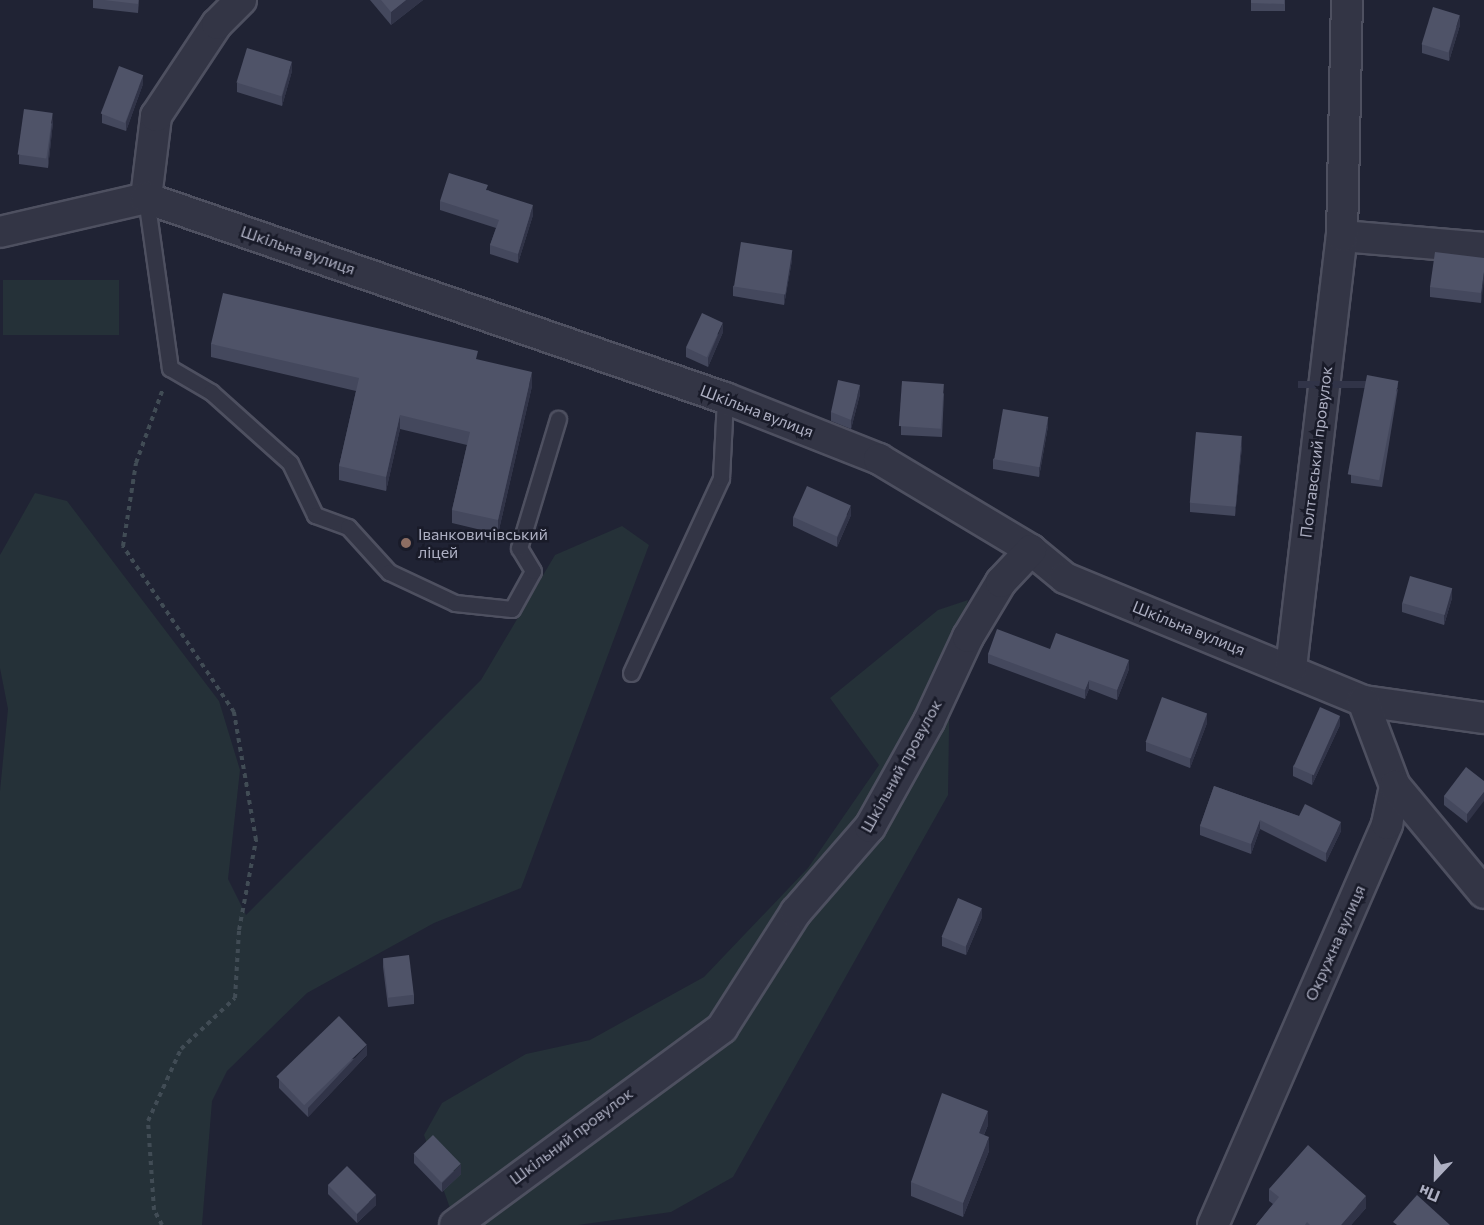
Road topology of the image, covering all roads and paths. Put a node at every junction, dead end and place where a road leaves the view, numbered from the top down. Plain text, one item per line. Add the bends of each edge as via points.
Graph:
1 (241, 0) edge
2 (1347, 0) edge
3 (146, 198) junction
4 (0, 232) edge
5 (1342, 236) junction
6 (1484, 248) edge
7 (170, 368) junction
8 (725, 398) junction
9 (558, 419) dead end
10 (1031, 550) junction
11 (1291, 668) junction
12 (631, 673) dead end
13 (1363, 701) junction
14 (1484, 718) edge
15 (1395, 786) junction
16 (1484, 892) edge
17 (162, 1225) edge
18 (455, 1225) edge
19 (1213, 1225) edge

1 - 3 street via 217,24 156,116
2 - 5 street, Полтавський провулок
3 - 4 street
3 - 7 lane
3 - 8 street, Шкільна вулиця
5 - 6 street
5 - 11 street, Полтавський провулок
7 - 9 lane via 211,392 290,463 315,515 348,527 389,572 455,603 512,609 533,571 519,548
7 - 17 path via 136,463 123,546 234,712 256,840 239,930 235,998 181,1049 148,1121 154,1210
8 - 10 street, Шкільна вулиця via 879,459
8 - 12 lane via 721,478
10 - 11 street, Шкільна вулиця via 1065,578
10 - 18 street, Шкільний провулок via 1001,582 968,637 929,721 870,827 796,912 722,1028
11 - 13 street, Шкільна вулиця
13 - 14 street, Шкільна вулиця
13 - 15 street
15 - 16 street
15 - 19 street, Окружна вулиця via 1387,824

